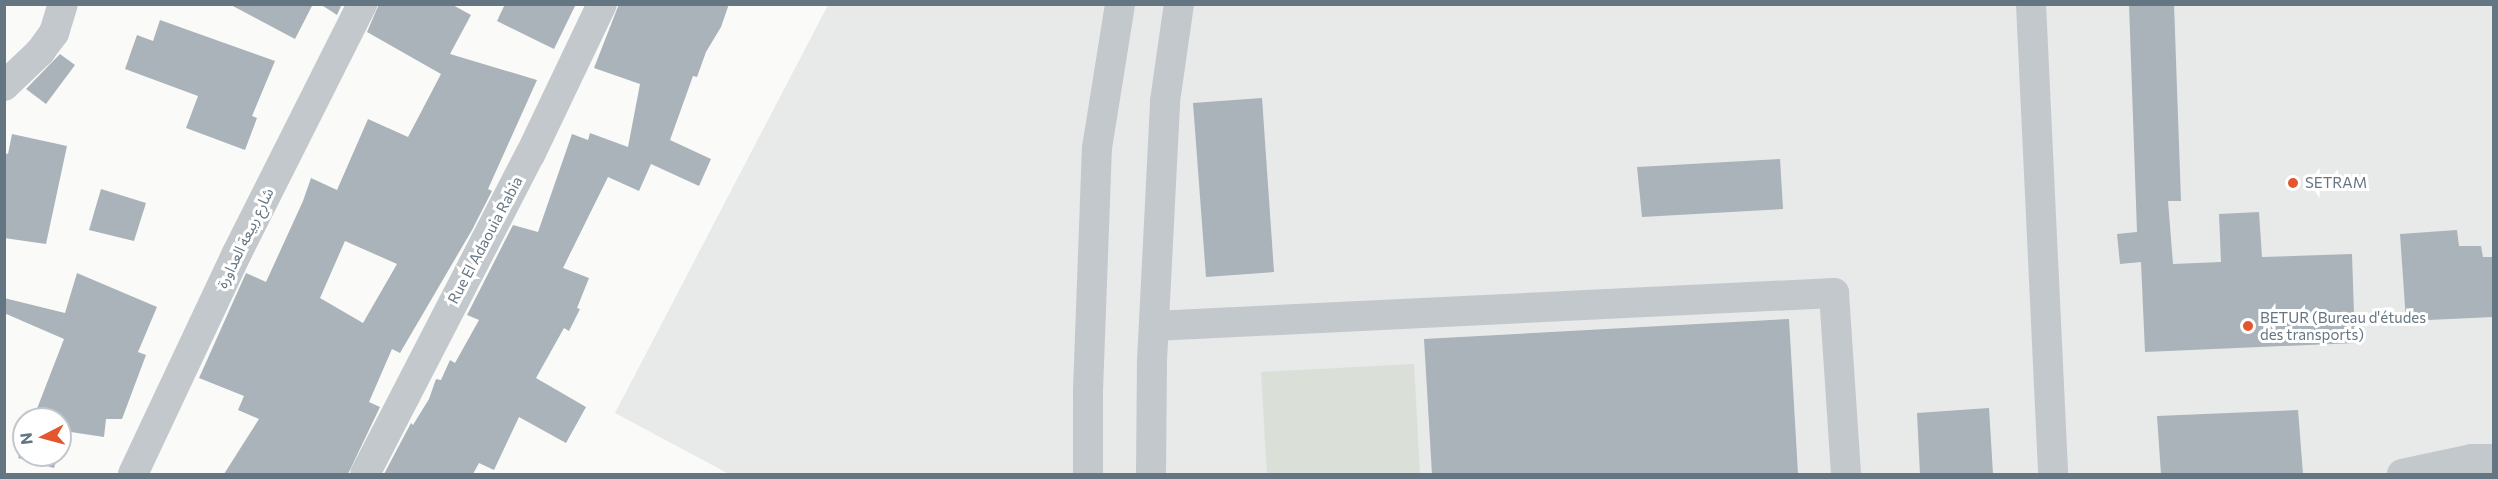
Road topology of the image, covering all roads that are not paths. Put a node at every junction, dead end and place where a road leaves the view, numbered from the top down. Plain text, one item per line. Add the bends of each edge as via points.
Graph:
1 (63, 4) edge
2 (363, 4) edge
3 (602, 4) edge
4 (1120, 4) edge
5 (1179, 4) edge
6 (2031, 4) edge
7 (4, 86) edge
8 (1154, 326) junction
9 (2493, 459) edge
10 (133, 474) edge
11 (365, 474) edge
12 (1088, 474) edge
13 (1151, 474) edge
14 (1846, 474) edge
15 (2054, 474) edge
16 (2402, 474) edge

1 - 7 street via 54,33
2 - 10 street, شارع ربيعة العداورة via 237,253
3 - 11 street, Rue El Adaouia Rabia via 530,155
4 - 12 street via 1097,148
5 - 8 street via 1165,101
6 - 15 street
8 - 13 street
8 - 14 street via 1834,293
9 - 16 street via 2472,459

